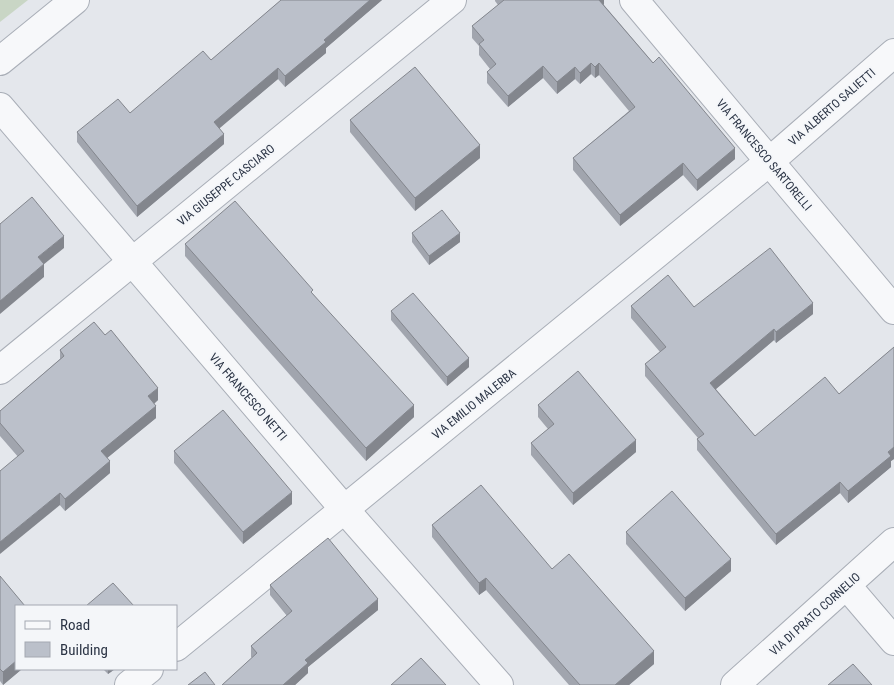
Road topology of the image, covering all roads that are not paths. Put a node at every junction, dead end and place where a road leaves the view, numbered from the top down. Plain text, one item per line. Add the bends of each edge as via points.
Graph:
1 (75, 0) edge
2 (452, 0) edge
3 (634, 0) edge
4 (894, 52) edge
5 (0, 61) edge
6 (0, 107) edge
7 (770, 161) junction
8 (133, 262) junction
9 (894, 310) edge
10 (0, 370) edge
11 (345, 510) junction
12 (894, 542) edge
13 (847, 586) junction
14 (894, 641) edge
15 (178, 644) edge
16 (148, 670) edge
17 (129, 685) edge
18 (499, 685) edge
19 (735, 685) edge

1 - 5 street
2 - 8 street, VIA GIUSEPPE CASCIARO
3 - 7 street, VIA FRANCESCO SARTORELLI
4 - 7 street, VIA ALBERTO SALIETTI
6 - 8 street, VIA FRANCESCO NETTI
7 - 9 street, VIA FRANCESCO SARTORELLI
7 - 11 street, VIA EMILIO MALERBA
8 - 10 street, VIA GIUSEPPE CASCIARO
8 - 11 street, VIA FRANCESCO NETTI
11 - 15 street, VIA EMILIO MALERBA
11 - 18 street, VIA FRANCESCO NETTI
12 - 13 street, VIA DI PRATO CORNELIO
13 - 14 street
13 - 19 street, VIA DI PRATO CORNELIO
16 - 17 street

